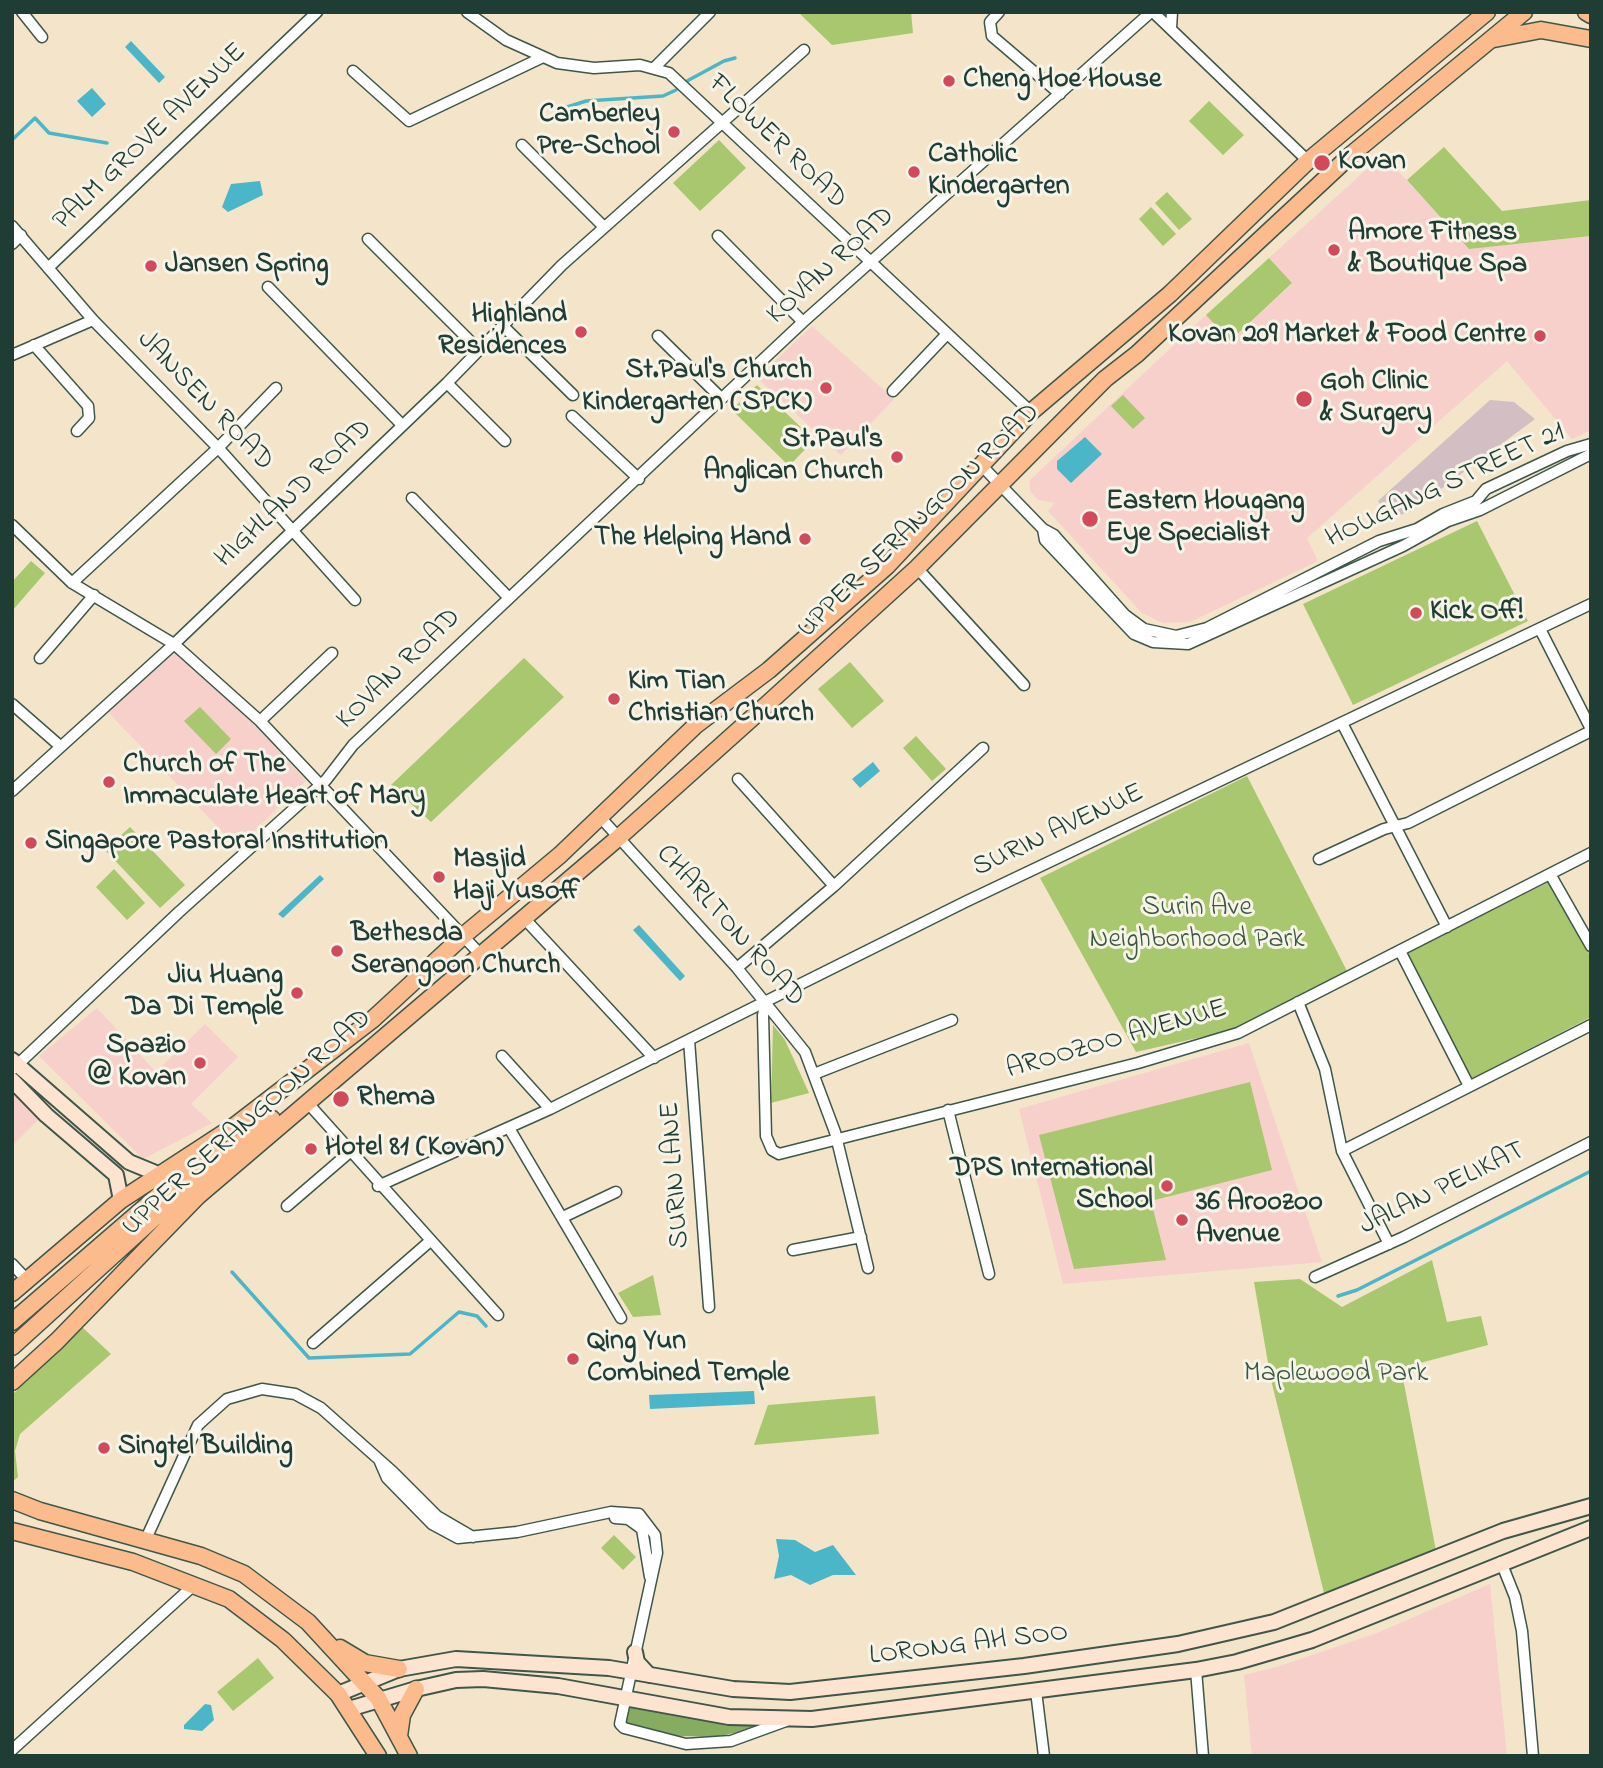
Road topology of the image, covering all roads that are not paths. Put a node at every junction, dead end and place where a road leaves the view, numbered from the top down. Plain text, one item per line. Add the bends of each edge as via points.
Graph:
1 (22, 12) edge
2 (317, 12) edge
3 (467, 12) edge
4 (710, 12) edge
5 (999, 12) edge
6 (1152, 12) edge
7 (1172, 12) edge
8 (1487, 12) edge
9 (1524, 12) edge
10 (1586, 12) edge
11 (1591, 15) edge
12 (1171, 28) junction
13 (42, 37) dead end
14 (1591, 39) edge
15 (1487, 41) junction
16 (804, 50) dead end
17 (541, 58) junction
18 (655, 67) junction
19 (353, 71) dead end
20 (1060, 94) junction
21 (720, 122) junction
22 (522, 145) dead end
23 (1308, 161) junction
24 (12, 226) edge
25 (604, 227) junction
26 (21, 235) junction
27 (718, 236) dead end
28 (368, 239) dead end
29 (12, 244) edge
30 (870, 262) junction
31 (48, 268) junction
32 (268, 287) dead end
33 (93, 320) junction
34 (803, 322) junction
35 (502, 325) junction
36 (947, 334) junction
37 (658, 336) dead end
38 (34, 345) junction
39 (478, 349) junction
40 (12, 355) edge
41 (447, 383) junction
42 (276, 388) dead end
43 (893, 391) dead end
44 (573, 395) dead end
45 (721, 398) junction
46 (1031, 412) junction
47 (572, 416) dead end
48 (402, 425) junction
49 (77, 431) dead end
50 (505, 441) dead end
51 (1591, 444) edge
52 (218, 448) junction
53 (1591, 454) edge
54 (980, 464) junction
55 (639, 479) junction
56 (999, 483) junction
57 (412, 498) dead end
58 (12, 526) edge
59 (293, 528) junction
60 (1043, 529) junction
61 (917, 568) junction
62 (72, 583) junction
63 (94, 595) junction
64 (509, 598) junction
65 (355, 600) dead end
66 (1591, 604) edge
67 (1540, 629) junction
68 (174, 644) junction
69 (332, 653) dead end
70 (40, 658) dead end
71 (1024, 685) dead end
72 (13, 707) edge
73 (260, 721) junction
74 (1342, 723) junction
75 (1591, 730) edge
76 (60, 746) junction
77 (983, 748) dead end
78 (738, 779) dead end
79 (322, 784) junction
80 (12, 791) edge
81 (601, 818) junction
82 (1395, 826) junction
83 (618, 838) junction
84 (1591, 853) edge
85 (1319, 859) dead end
86 (1550, 874) junction
87 (834, 886) junction
88 (523, 917) junction
89 (1447, 927) junction
90 (463, 936) junction
91 (1591, 946) edge
92 (1400, 951) junction
93 (480, 954) junction
94 (737, 968) junction
95 (766, 1002) junction
96 (1298, 1002) junction
97 (953, 1020) dead end
98 (1591, 1025) edge
99 (689, 1040) junction
100 (502, 1056) dead end
101 (654, 1058) junction
102 (14, 1065) edge
103 (349, 1065) junction
104 (814, 1074) junction
105 (12, 1080) edge
106 (1469, 1086) junction
107 (304, 1103) junction
108 (550, 1109) junction
109 (948, 1110) junction
110 (233, 1126) junction
111 (509, 1128) junction
112 (837, 1139) junction
113 (1591, 1142) edge
114 (350, 1152) junction
115 (1342, 1152) junction
116 (129, 1162) junction
117 (158, 1174) junction
118 (116, 1175) junction
119 (381, 1186) junction
120 (616, 1192) dead end
121 (121, 1200) junction
122 (287, 1206) dead end
123 (563, 1217) junction
124 (861, 1237) junction
125 (429, 1242) junction
126 (1389, 1244) junction
127 (793, 1250) dead end
128 (12, 1264) edge
129 (868, 1268) dead end
130 (989, 1274) dead end
131 (1315, 1277) dead end
132 (27, 1280) junction
133 (12, 1293) edge
134 (709, 1307) dead end
135 (498, 1315) dead end
136 (621, 1318) dead end
137 (12, 1322) edge
138 (313, 1343) dead end
139 (12, 1347) edge
140 (12, 1382) edge
141 (12, 1500) edge
142 (1591, 1506) edge
143 (1591, 1528) edge
144 (12, 1531) edge
145 (145, 1541) junction
146 (1501, 1562) junction
147 (194, 1585) junction
148 (308, 1622) junction
149 (635, 1651) junction
150 (398, 1669) junction
151 (1196, 1670) junction
152 (631, 1672) junction
153 (649, 1675) junction
154 (365, 1684) junction
155 (416, 1689) junction
156 (1036, 1691) junction
157 (338, 1694) junction
158 (378, 1698) junction
159 (624, 1698) junction
160 (349, 1709) junction
161 (799, 1718) junction
162 (398, 1736) junction
163 (12, 1750) edge
164 (378, 1756) edge
165 (409, 1756) edge
166 (1044, 1756) edge
167 (1203, 1756) edge
168 (1533, 1756) edge

1 - 13 street
2 - 31 street, PALM GROVE AVENUE
3 - 17 street
4 - 18 street
5 - 20 street via 991,20 992,36
6 - 12 street
6 - 20 street, KOVAN ROAD
7 - 12 street
8 - 23 main road, UPPER SERANGOON ROAD
9 - 15 main road, UPPER SERANGOON ROAD
10 - 11 main road
12 - 23 street
14 - 15 main road via 1541,30
15 - 56 main road, UPPER SERANGOON ROAD via 1344,161 1105,379
16 - 21 street, HIGHLAND ROAD
17 - 18 street via 582,67
17 - 19 street via 409,121
18 - 21 street, FLOWER ROAD via 676,78
20 - 30 street, KOVAN ROAD
21 - 25 street, HIGHLAND ROAD
21 - 30 street, FLOWER ROAD
22 - 25 street
23 - 46 main road, UPPER SERANGOON ROAD via 1170,294
24 - 26 street, JANSEN ROAD
25 - 35 street, HIGHLAND ROAD
26 - 29 street
26 - 31 street, JANSEN ROAD
27 - 34 street
28 - 39 street
30 - 34 street, KOVAN ROAD
30 - 36 street, FLOWER ROAD
31 - 33 street, JANSEN ROAD
32 - 48 street
33 - 38 street
33 - 52 street, JANSEN ROAD
34 - 45 street, KOVAN ROAD
35 - 39 street, HIGHLAND ROAD
35 - 44 street
36 - 43 street
36 - 46 street, FLOWER ROAD
37 - 45 street
38 - 40 street
38 - 49 street via 89,406 89,418
39 - 41 street, HIGHLAND ROAD
41 - 48 street, HIGHLAND ROAD
41 - 50 street
42 - 52 street
45 - 55 street, KOVAN ROAD
46 - 54 main road, UPPER SERANGOON ROAD
47 - 55 street
48 - 59 street, HIGHLAND ROAD
51 - 60 street, HOUGANG STREET 21 via 1486,489 1476,501 1379,541 1191,634 1156,634 1133,622 1054,535
52 - 59 street, JANSEN ROAD
52 - 62 street
53 - 60 street, HOUGANG STREET 21 via 1188,644 1161,643 1134,634 1045,540
54 - 56 street, HOUGANG STREET 21
54 - 81 main road, UPPER SERANGOON ROAD via 887,566 769,670 696,725
55 - 64 street, KOVAN ROAD
56 - 60 street, HOUGANG STREET 21
56 - 61 main road, UPPER SERANGOON ROAD
57 - 64 street
58 - 62 street
59 - 65 street, JANSEN ROAD
59 - 68 street, HIGHLAND ROAD
61 - 71 street
61 - 83 main road, UPPER SERANGOON ROAD
62 - 63 street
63 - 68 street
63 - 70 street
64 - 79 street, KOVAN ROAD via 353,746
66 - 67 street, SURIN AVENUE
67 - 74 street, SURIN AVENUE
67 - 75 street
68 - 73 street
68 - 76 street, HIGHLAND ROAD
69 - 73 street
72 - 76 street
73 - 79 street
74 - 82 street
74 - 95 street, SURIN AVENUE
75 - 82 street
76 - 80 street, HIGHLAND ROAD
77 - 87 street
78 - 87 street
79 - 90 street
79 - 102 street, KOVAN ROAD
81 - 83 street, CHARLTON ROAD
81 - 90 main road, UPPER SERANGOON ROAD
82 - 85 street
82 - 89 street
83 - 88 main road, UPPER SERANGOON ROAD
83 - 94 street, CHARLTON ROAD
84 - 86 street, AROOZOO AVENUE
86 - 89 street, AROOZOO AVENUE
86 - 91 street
87 - 94 street
88 - 93 main road, UPPER SERANGOON ROAD
88 - 101 street
89 - 92 street, AROOZOO AVENUE
90 - 93 street
90 - 110 main road, UPPER SERANGOON ROAD via 352,1037
92 - 96 street, AROOZOO AVENUE
92 - 106 street
93 - 103 main road, UPPER SERANGOON ROAD
94 - 95 street, CHARLTON ROAD
95 - 99 street, SURIN AVENUE
95 - 104 street, CHARLTON ROAD via 793,1034
95 - 112 street, AROOZOO AVENUE via 762,1014 769,1146 779,1154
96 - 109 street, AROOZOO AVENUE via 1238,1033 1128,1066
96 - 115 street via 1325,1069
97 - 104 street
98 - 106 street
99 - 101 street, SURIN AVENUE
99 - 134 street, SURIN LANE
100 - 108 street
101 - 108 street, SURIN AVENUE
102 - 116 main road
103 - 107 main road, UPPER SERANGOON ROAD
103 - 139 main road via 229,1150
104 - 112 street, CHARLTON ROAD
105 - 118 main road
106 - 115 street
107 - 114 street
107 - 140 main road, UPPER SERANGOON ROAD via 198,1196
108 - 111 street, SURIN AVENUE
109 - 112 street, AROOZOO AVENUE
109 - 130 street
110 - 117 main road, UPPER SERANGOON ROAD
110 - 137 main road via 218,1145
111 - 119 street, SURIN AVENUE
111 - 123 street
112 - 124 street, CHARLTON ROAD
113 - 126 street, JALAN PELIKAT
114 - 119 street
114 - 122 street
115 - 126 street
116 - 117 main road
116 - 118 main road via 128,1173
117 - 121 main road, UPPER SERANGOON ROAD
118 - 121 main road
119 - 125 street
120 - 123 street
121 - 132 main road, UPPER SERANGOON ROAD
123 - 136 street
124 - 127 street
124 - 129 street, CHARLTON ROAD
125 - 135 street
125 - 138 street
126 - 131 street, JALAN PELIKAT
128 - 132 street
132 - 133 main road, UPPER SERANGOON ROAD
141 - 145 main road
142 - 153 main road, LORONG AH SOO via 1503,1531 1274,1622 1178,1644 790,1692 733,1689
143 - 146 main road, LORONG AH SOO
144 - 147 main road via 133,1562
145 - 148 main road via 244,1574
145 - 149 street via 198,1425 227,1398 246,1391 295,1394 321,1408 380,1462 387,1478 432,1524 458,1538 599,1517 628,1519 642,1530 650,1577
146 - 151 main road, LORONG AH SOO via 1312,1640
146 - 168 street via 1522,1631
147 - 157 main road via 229,1598 283,1640
147 - 163 street
148 - 150 main road via 353,1657
148 - 154 main road
149 - 152 street
149 - 153 main road via 637,1662
150 - 152 main road, LORONG AH SOO via 478,1658
150 - 154 main road, LORONG AH SOO
151 - 156 main road, LORONG AH SOO
151 - 167 street
152 - 153 main road, LORONG AH SOO
152 - 159 street
154 - 157 main road, LORONG AH SOO
154 - 158 main road
155 - 158 main road, LORONG AH SOO
155 - 159 main road, LORONG AH SOO via 483,1679
155 - 162 main road via 402,1715
156 - 161 main road, LORONG AH SOO
156 - 166 street
157 - 160 main road
158 - 160 main road, LORONG AH SOO
158 - 162 main road
159 - 161 main road, LORONG AH SOO via 729,1717
159 - 161 street, LORONG AH SOO via 620,1724 624,1728 686,1744 731,1741
160 - 164 main road
162 - 165 main road

